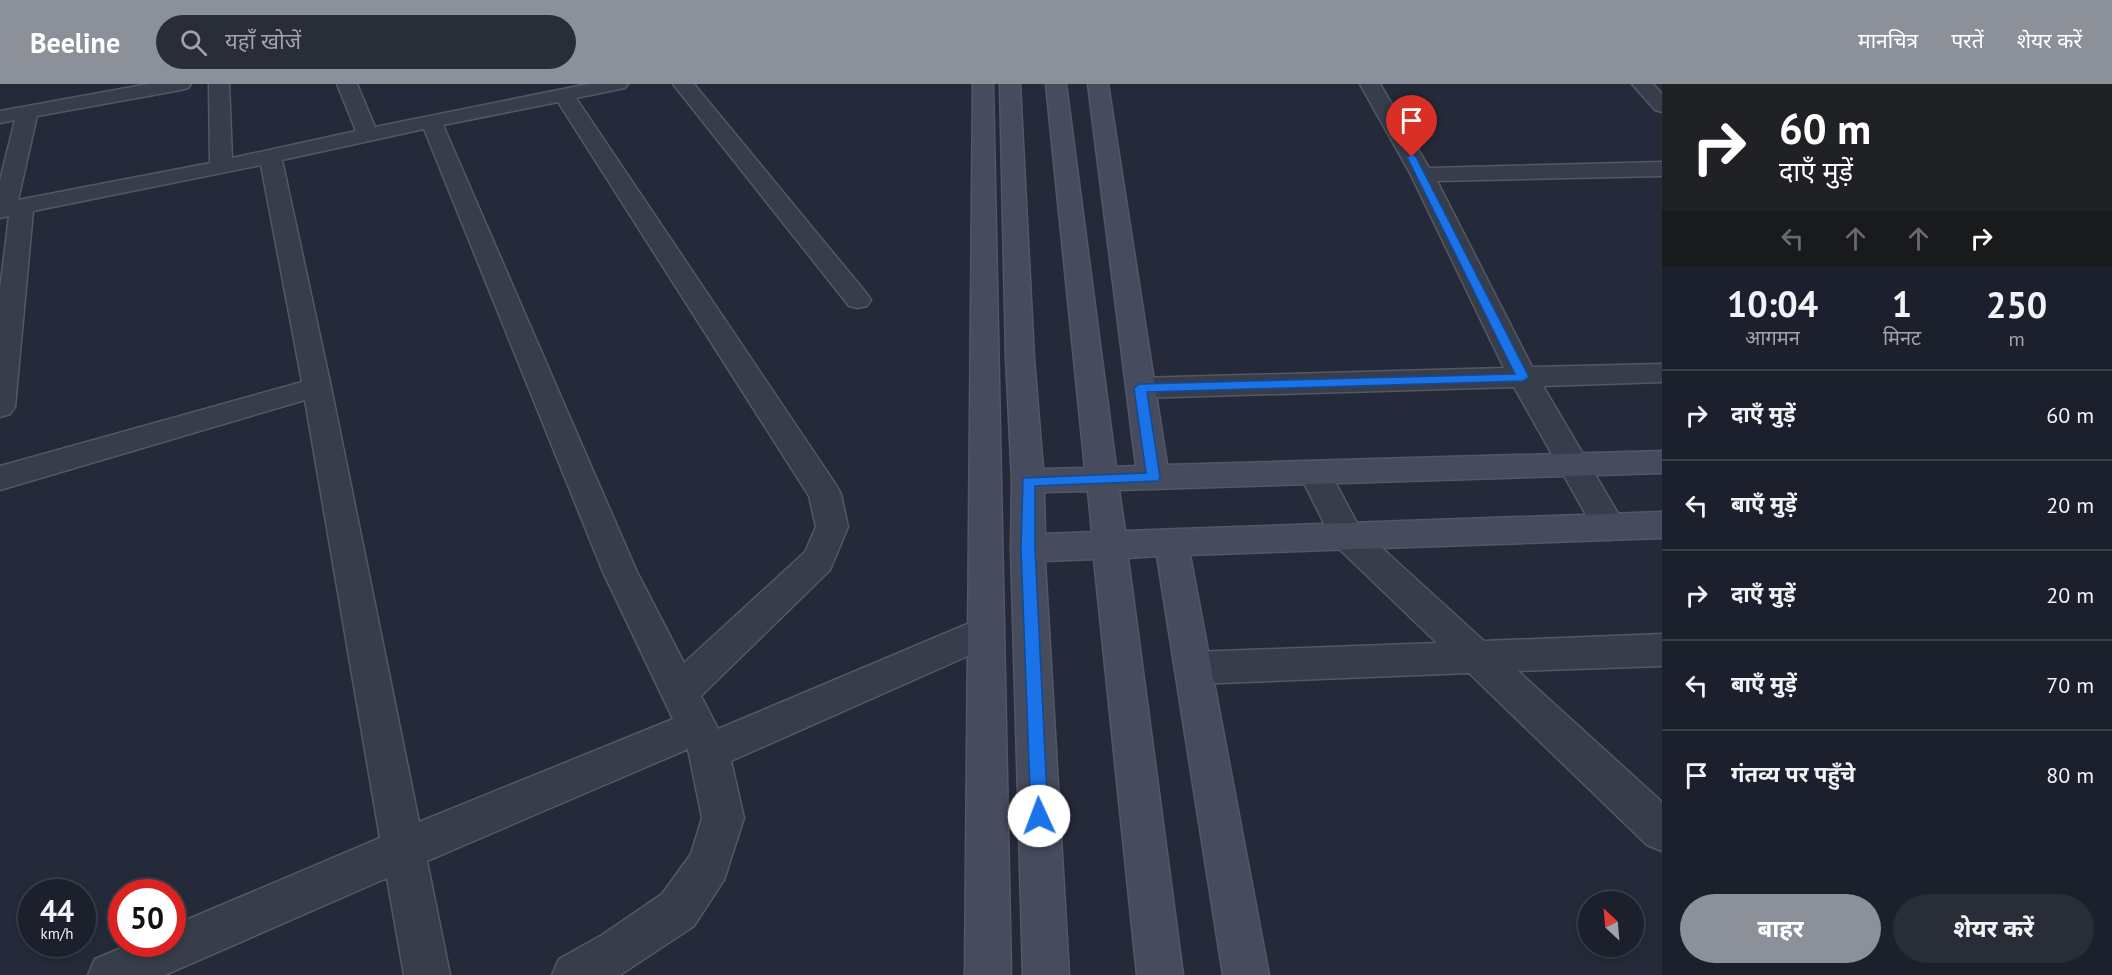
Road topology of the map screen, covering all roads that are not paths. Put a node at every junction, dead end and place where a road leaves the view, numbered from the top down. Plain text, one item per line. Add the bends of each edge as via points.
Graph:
1 (181, 84) edge
2 (219, 84) edge
3 (347, 84) edge
4 (618, 84) edge
5 (683, 84) edge
6 (983, 84) edge
7 (1010, 84) edge
8 (1056, 84) edge
9 (1098, 84) edge
10 (1370, 84) edge
11 (1642, 84) edge
12 (564, 95) junction
13 (1662, 106) edge
14 (28, 112) junction
15 (0, 117) edge
16 (431, 121) junction
17 (368, 135) junction
18 (270, 156) junction
19 (221, 167) junction
20 (1662, 169) edge
21 (1422, 176) junction
22 (9, 209) edge
23 (858, 300) dead end
24 (1662, 373) edge
25 (1523, 377) junction
26 (317, 387) junction
27 (1140, 388) junction
28 (0, 407) edge
29 (1662, 462) edge
30 (1574, 465) junction
31 (1315, 472) junction
32 (1153, 477) junction
33 (0, 478) edge
34 (1102, 479) junction
35 (1028, 481) junction
36 (1662, 525) edge
37 (1610, 527) junction
38 (1347, 536) junction
39 (1171, 541) junction
40 (1109, 543) junction
41 (1028, 548) junction
42 (984, 632) junction
43 (1662, 650) edge
44 (1480, 659) junction
45 (1194, 669) junction
46 (695, 723) junction
47 (1662, 830) edge
48 (404, 849) junction
49 (111, 975) edge
50 (428, 975) edge
51 (575, 975) edge
52 (988, 975) edge
53 (1046, 975) edge
54 (1160, 975) edge
55 (1246, 975) edge

1 - 14 street
2 - 19 street
3 - 17 street
4 - 12 street
5 - 23 street
6 - 42 street
7 - 35 street
8 - 34 street
9 - 27 street
10 - 21 street
11 - 13 street
12 - 16 street
12 - 46 street via 825,494 832,527 818,560
14 - 15 street
14 - 22 street
16 - 17 street
16 - 46 street via 620,572
17 - 18 street
18 - 19 street
18 - 26 street
19 - 22 street
20 - 21 street
21 - 25 street
22 - 28 street
24 - 25 street
25 - 27 street
25 - 30 street
26 - 33 street
26 - 48 street
27 - 32 street
29 - 30 street
30 - 31 street
30 - 37 street
31 - 32 street
31 - 38 street
32 - 34 street
34 - 35 street
34 - 40 street
35 - 41 street
36 - 37 street
37 - 38 street
38 - 39 street
38 - 44 street
39 - 40 street
39 - 45 street
40 - 41 street
40 - 54 street
41 - 53 street
42 - 46 street
42 - 52 street
43 - 44 street
44 - 45 street
44 - 47 street
45 - 55 street
46 - 48 street
46 - 51 street via 723,818 709,865 678,910
48 - 49 street
48 - 50 street

